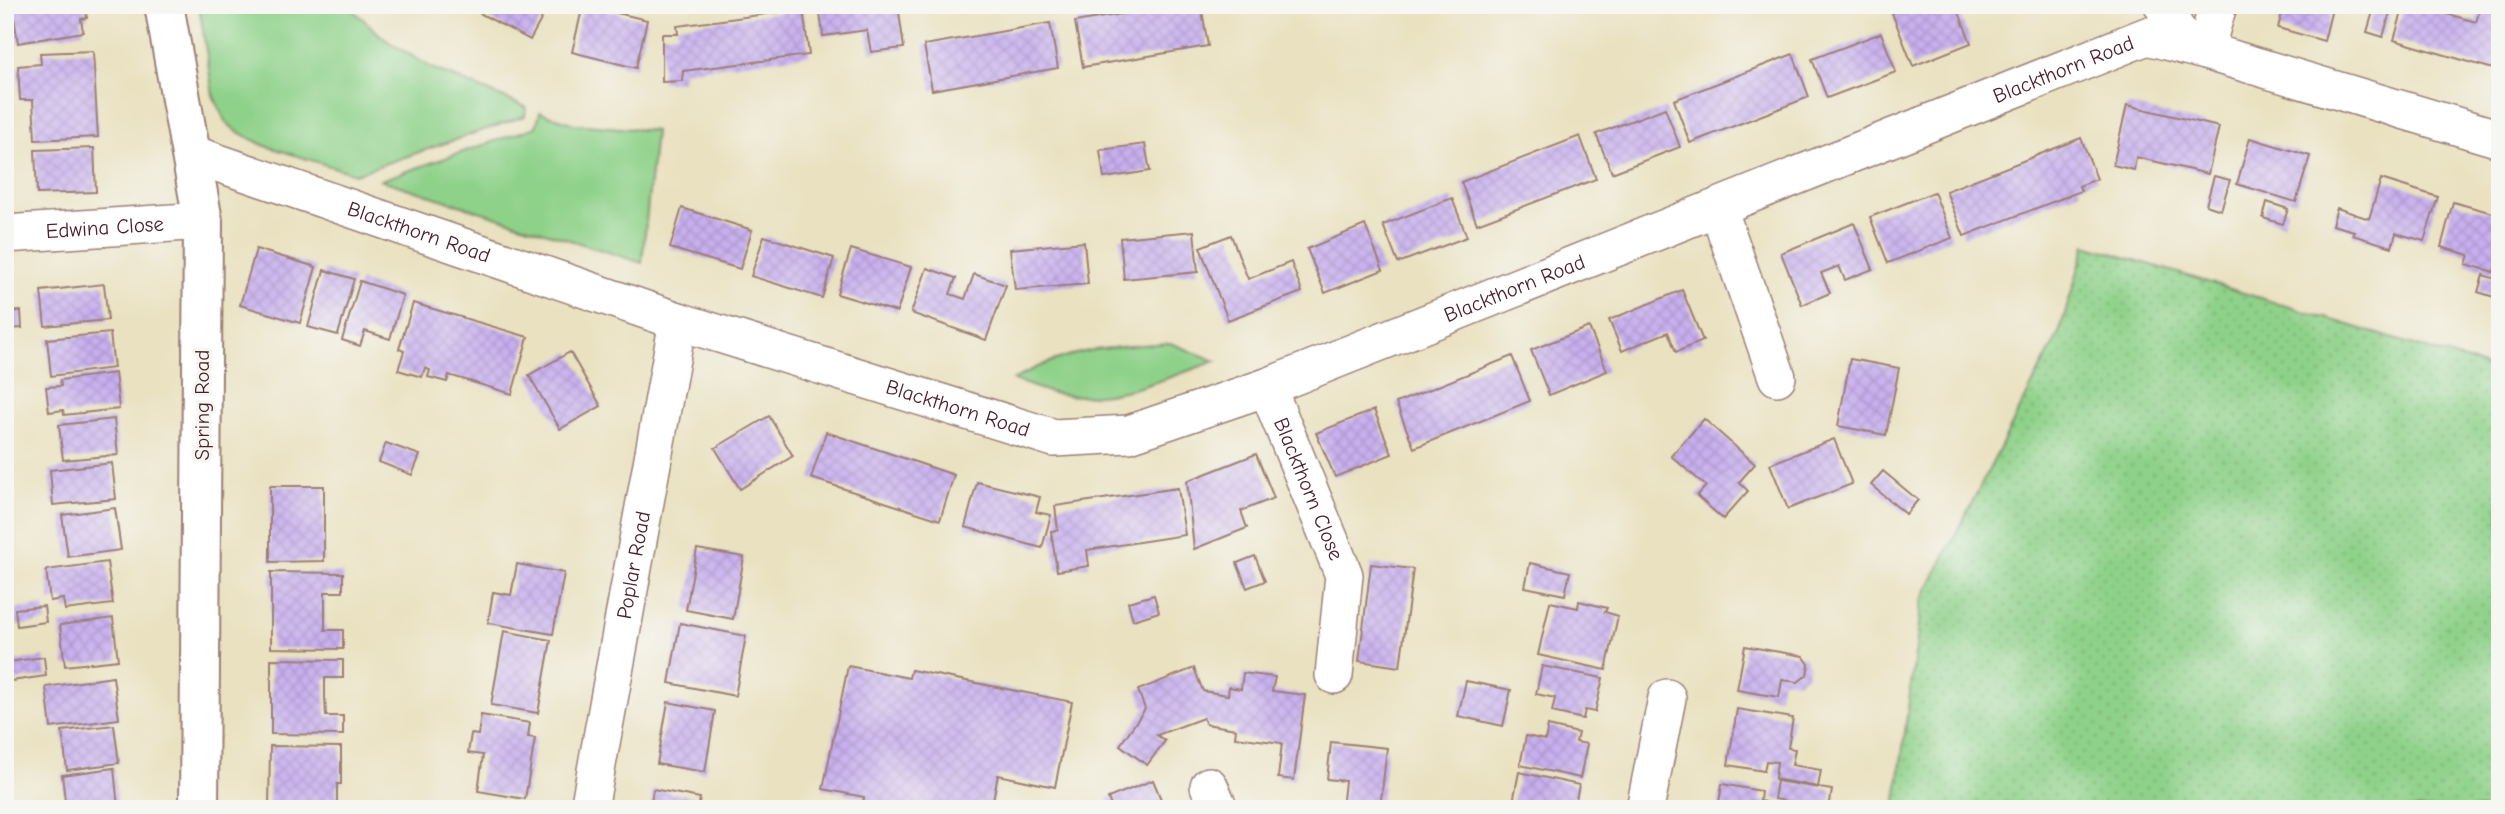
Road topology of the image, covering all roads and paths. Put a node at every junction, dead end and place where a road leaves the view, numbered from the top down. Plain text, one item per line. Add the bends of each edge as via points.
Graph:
1 (164, 5) edge
2 (2163, 5) edge
3 (2218, 5) edge
4 (2195, 48) junction
5 (2500, 139) edge
6 (192, 154) junction
7 (1718, 208) junction
8 (203, 221) junction
9 (5, 234) edge
10 (678, 321) junction
11 (1777, 377) dead end
12 (1267, 387) junction
13 (1334, 674) dead end
14 (1667, 698) dead end
15 (199, 809) edge
16 (589, 809) edge
17 (1645, 809) edge

1 - 6 street, Spring Road
2 - 4 street
3 - 4 street
4 - 5 street, Blackthorn Road
4 - 7 street, Blackthorn Road via 2147,36
6 - 8 street, Spring Road
6 - 10 street, Blackthorn Road
7 - 11 street
7 - 12 street, Blackthorn Road
8 - 9 street, Edwina Close
8 - 15 street, Spring Road
10 - 12 street, Blackthorn Road via 1054,438 1129,434
10 - 16 street, Poplar Road
12 - 13 street, Blackthorn Close via 1344,575
14 - 17 street

